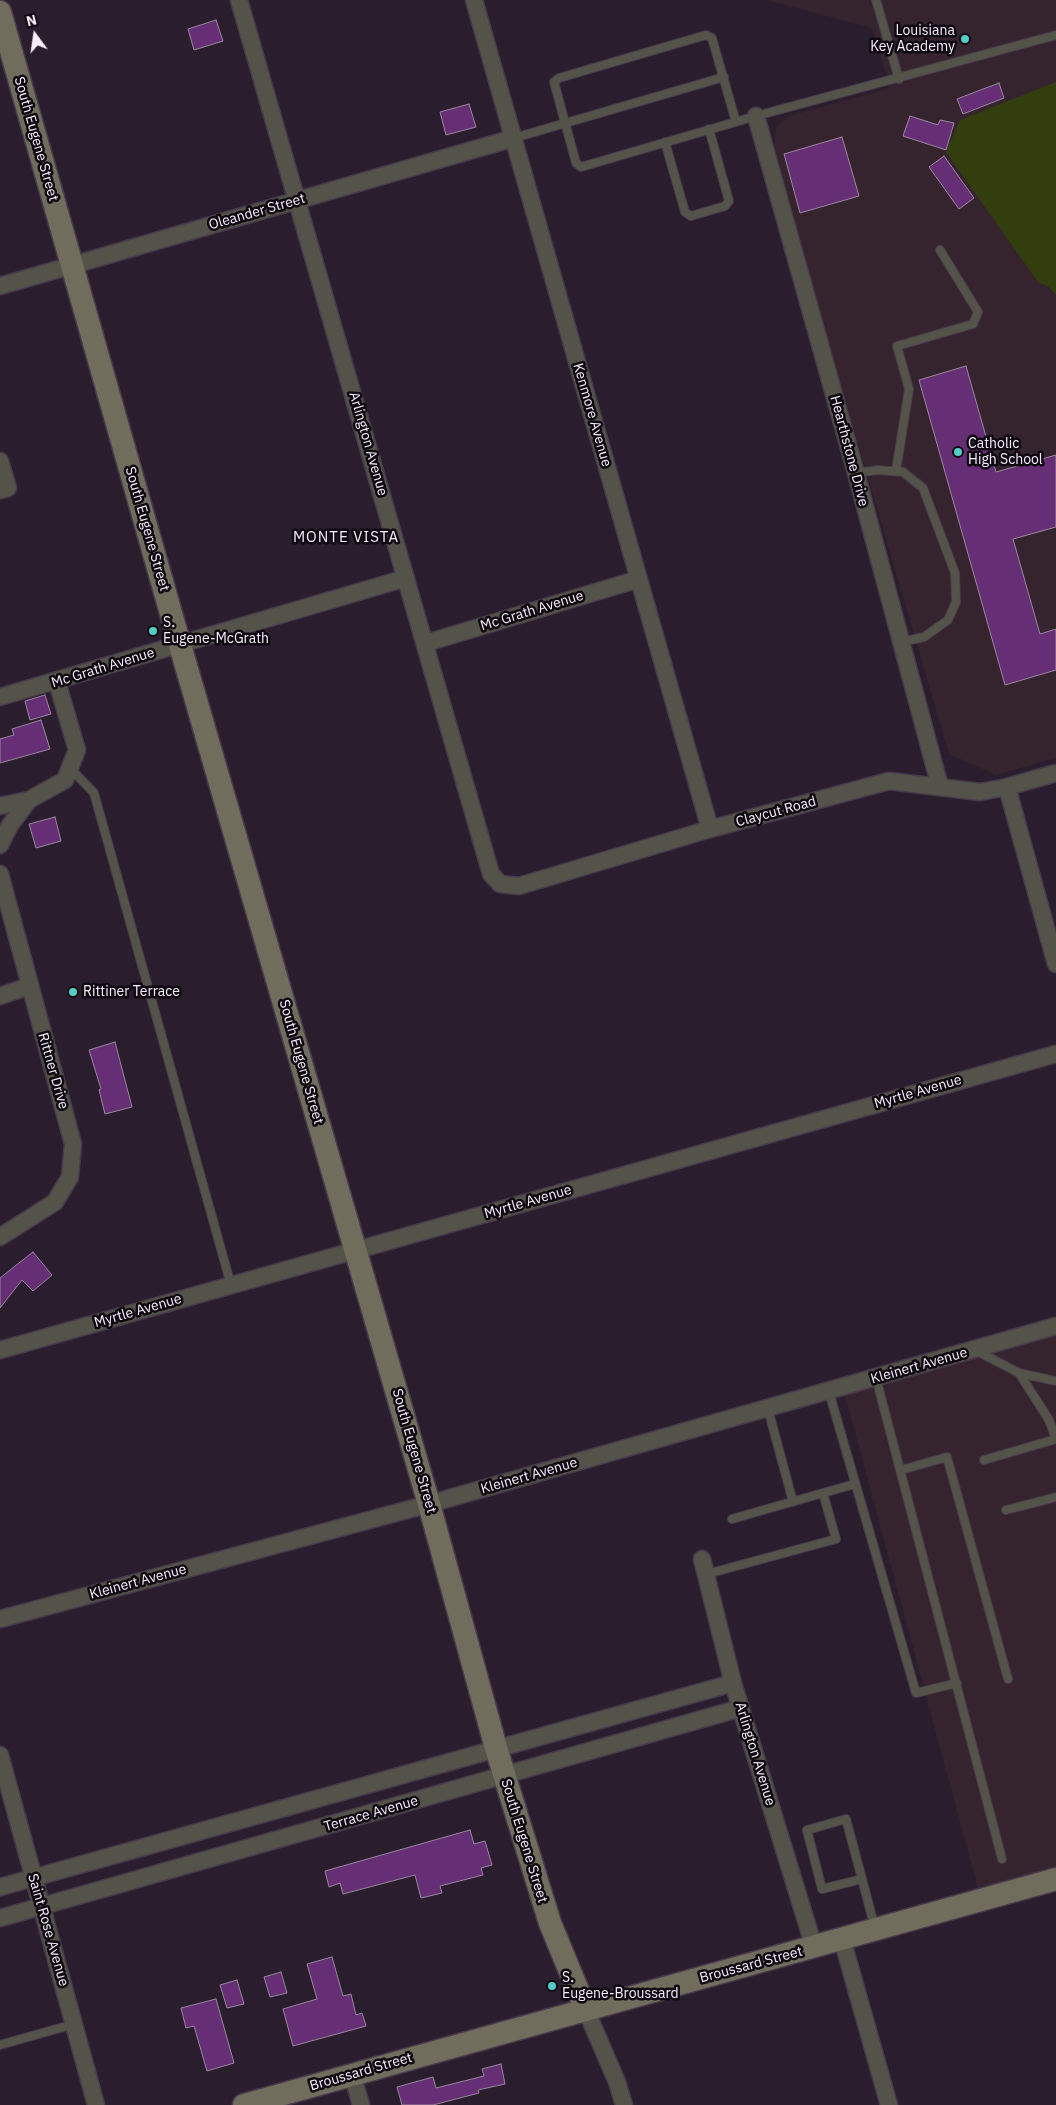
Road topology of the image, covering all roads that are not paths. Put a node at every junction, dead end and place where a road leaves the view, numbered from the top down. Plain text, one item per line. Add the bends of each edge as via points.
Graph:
1 (239, 0) edge
2 (474, 0) edge
3 (876, 0) edge
4 (0, 12) edge
5 (1056, 35) edge
6 (724, 77) junction
7 (899, 79) junction
8 (756, 116) junction
9 (736, 122) junction
10 (565, 124) junction
11 (709, 129) junction
12 (514, 138) junction
13 (665, 142) junction
14 (298, 200) junction
15 (940, 250) dead end
16 (71, 264) junction
17 (0, 286) edge
18 (0, 461) edge
19 (896, 471) junction
20 (856, 473) junction
21 (4, 489) edge
22 (406, 578) junction
23 (639, 579) junction
24 (901, 642) junction
25 (426, 643) junction
26 (180, 645) junction
27 (57, 682) junction
28 (0, 697) edge
29 (70, 768) junction
30 (1056, 773) edge
31 (940, 787) junction
32 (1007, 787) junction
33 (29, 800) junction
34 (0, 806) edge
35 (710, 830) junction
36 (0, 844) edge
37 (0, 874) edge
38 (500, 884) joint
39 (1056, 964) edge
40 (29, 986) junction
41 (0, 996) edge
42 (1056, 1054) edge
43 (0, 1237) edge
44 (355, 1250) junction
45 (231, 1285) junction
46 (1056, 1326) edge
47 (0, 1350) edge
48 (976, 1350) junction
49 (1019, 1373) junction
50 (876, 1378) junction
51 (1056, 1381) edge
52 (828, 1392) junction
53 (768, 1409) junction
54 (984, 1460) dead end
55 (901, 1470) junction
56 (855, 1484) junction
57 (823, 1493) junction
58 (1056, 1497) edge
59 (793, 1502) junction
60 (429, 1504) junction
61 (1006, 1510) dead end
62 (732, 1519) dead end
63 (705, 1567) joint
64 (0, 1619) edge
65 (1008, 1679) dead end
66 (733, 1683) junction
67 (957, 1683) junction
68 (741, 1708) junction
69 (496, 1748) junction
70 (0, 1756) edge
71 (504, 1777) junction
72 (1002, 1859) dead end
73 (33, 1878) junction
74 (862, 1879) junction
75 (1056, 1879) edge
76 (0, 1887) edge
77 (41, 1907) junction
78 (0, 1918) edge
79 (876, 1930) junction
80 (842, 1939) junction
81 (814, 1947) junction
82 (586, 2010) junction
83 (74, 2024) junction
84 (0, 2045) edge
85 (352, 2074) junction
86 (96, 2105) edge
87 (244, 2105) edge
88 (361, 2105) edge
89 (624, 2105) edge
90 (889, 2105) edge

1 - 14 street, Arlington Avenue
2 - 12 street, Kenmore Avenue
3 - 7 lane
4 - 16 street, South Eugene Street
5 - 7 lane
6 - 9 lane
6 - 10 lane
6 - 10 lane via 712,38 706,35 559,78 554,82
7 - 8 lane
8 - 9 lane
8 - 20 street, Hearthstone Drive
9 - 11 lane
10 - 12 lane
10 - 13 lane via 576,163 581,167
11 - 13 lane
11 - 13 lane via 728,201 725,206 691,216 685,212
12 - 14 street, Oleander Street
12 - 23 street, Kenmore Avenue
14 - 16 street, Oleander Street
14 - 22 street, Arlington Avenue
15 - 19 lane via 978,312 974,324 897,346 908,389
16 - 17 street, Oleander Street
16 - 26 street, South Eugene Street
18 - 21 street
19 - 20 lane
19 - 24 lane via 904,472 923,488 955,573 956,592 956,602 948,620 924,637
20 - 24 street, Hearthstone Drive
22 - 25 street, Arlington Avenue
22 - 26 street, Mc Grath Avenue
23 - 25 street, Mc Grath Avenue
23 - 35 street, Kenmore Avenue
24 - 31 street, Hearthstone Drive
25 - 38 street, Arlington Avenue via 491,874
26 - 27 street, Mc Grath Avenue
26 - 44 street, South Eugene Street
27 - 28 street, Mc Grath Avenue
27 - 29 street via 77,750
29 - 33 street via 65,780
29 - 45 lane via 94,793
30 - 32 street, Claycut Road
31 - 32 street, Claycut Road via 980,792
31 - 35 street, Claycut Road via 889,781
32 - 39 street
33 - 34 street
33 - 36 street
35 - 38 street, Claycut Road via 519,886
37 - 40 street, Rittner Drive
40 - 41 street
40 - 43 street, Rittner Drive via 73,1144 70,1177 55,1202
42 - 44 street, Myrtle Avenue
44 - 45 street, Myrtle Avenue
44 - 60 street, South Eugene Street
45 - 47 street, Myrtle Avenue
46 - 48 street, Kleinert Avenue
48 - 49 lane
48 - 50 street, Kleinert Avenue
49 - 51 lane
49 - 54 lane via 1049,1420 1056,1439
50 - 52 street, Kleinert Avenue
50 - 55 lane
52 - 53 street, Kleinert Avenue
52 - 56 lane
53 - 59 lane
53 - 60 street, Kleinert Avenue
55 - 65 lane via 947,1457
55 - 67 lane
56 - 57 lane
56 - 67 lane via 916,1694
57 - 59 lane
57 - 63 lane via 836,1539
58 - 61 lane
59 - 62 lane
60 - 64 street, Kleinert Avenue
60 - 69 street, South Eugene Street
63 - 66 street, Arlington Avenue
66 - 68 street, Arlington Avenue
66 - 69 street
67 - 72 lane
68 - 71 street, Terrace Avenue
68 - 81 street, Arlington Avenue
69 - 71 street, South Eugene Street
69 - 73 street
70 - 73 street, Saint Rose Avenue
71 - 77 street, Terrace Avenue
71 - 82 street, South Eugene Street via 550,1923
73 - 76 street
73 - 77 street, Saint Rose Avenue
74 - 74 lane via 846,1819 807,1830 822,1889
74 - 79 lane
75 - 79 street, Broussard Street
77 - 78 street, Terrace Avenue
77 - 83 street, Saint Rose Avenue
79 - 80 street, Broussard Street
80 - 81 street, Broussard Street
80 - 90 street
81 - 82 street, Broussard Street
82 - 85 street, Broussard Street
82 - 89 street, South Eugene Street
83 - 84 lane
83 - 86 street, Saint Rose Avenue
85 - 87 street, Broussard Street
85 - 88 street

